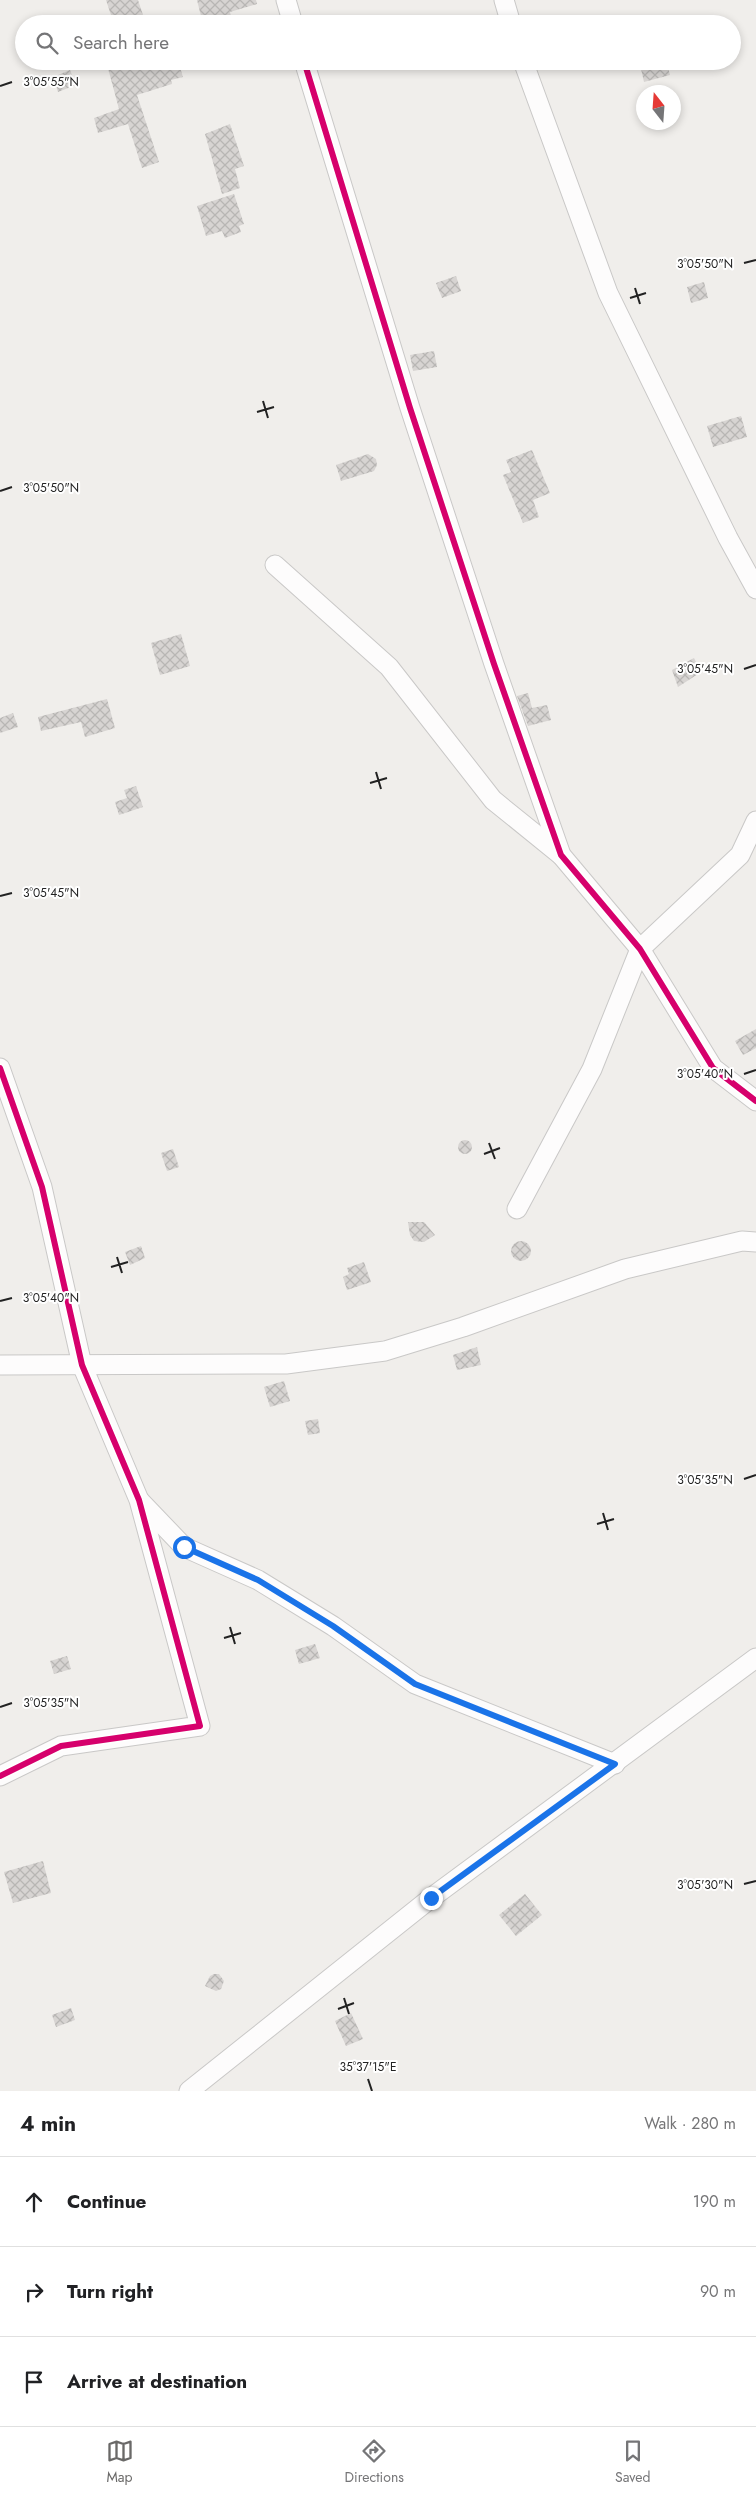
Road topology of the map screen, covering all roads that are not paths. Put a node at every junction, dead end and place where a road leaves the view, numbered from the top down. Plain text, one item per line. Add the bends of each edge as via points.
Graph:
1 (286, 0) edge
2 (504, 0) edge
3 (290, 15) edge
4 (508, 15) edge
5 (307, 70) edge
6 (526, 70) edge
7 (274, 566) dead end
8 (756, 589) edge
9 (756, 822) edge
10 (561, 855) junction
11 (640, 949) junction
12 (0, 1070) edge
13 (756, 1101) edge
14 (517, 1209) dead end
15 (756, 1242) edge
16 (0, 1365) edge
17 (82, 1365) junction
18 (139, 1500) junction
19 (756, 1658) edge
20 (615, 1764) junction
21 (0, 1776) edge
22 (189, 2091) edge

1 - 3 street
2 - 4 street
5 - 10 street via 410,408
6 - 8 street via 608,293
7 - 10 street via 389,666 493,800
9 - 11 street via 740,855
10 - 11 street
11 - 13 street via 713,1068
11 - 14 street via 592,1069
12 - 17 street via 42,1187
15 - 17 street via 742,1242 625,1270 463,1327 386,1350 286,1364
16 - 17 street
17 - 18 street
18 - 20 street via 184,1547 258,1580 333,1626 415,1684
18 - 21 street via 200,1726 61,1746
19 - 20 street
20 - 22 street via 431,1898

